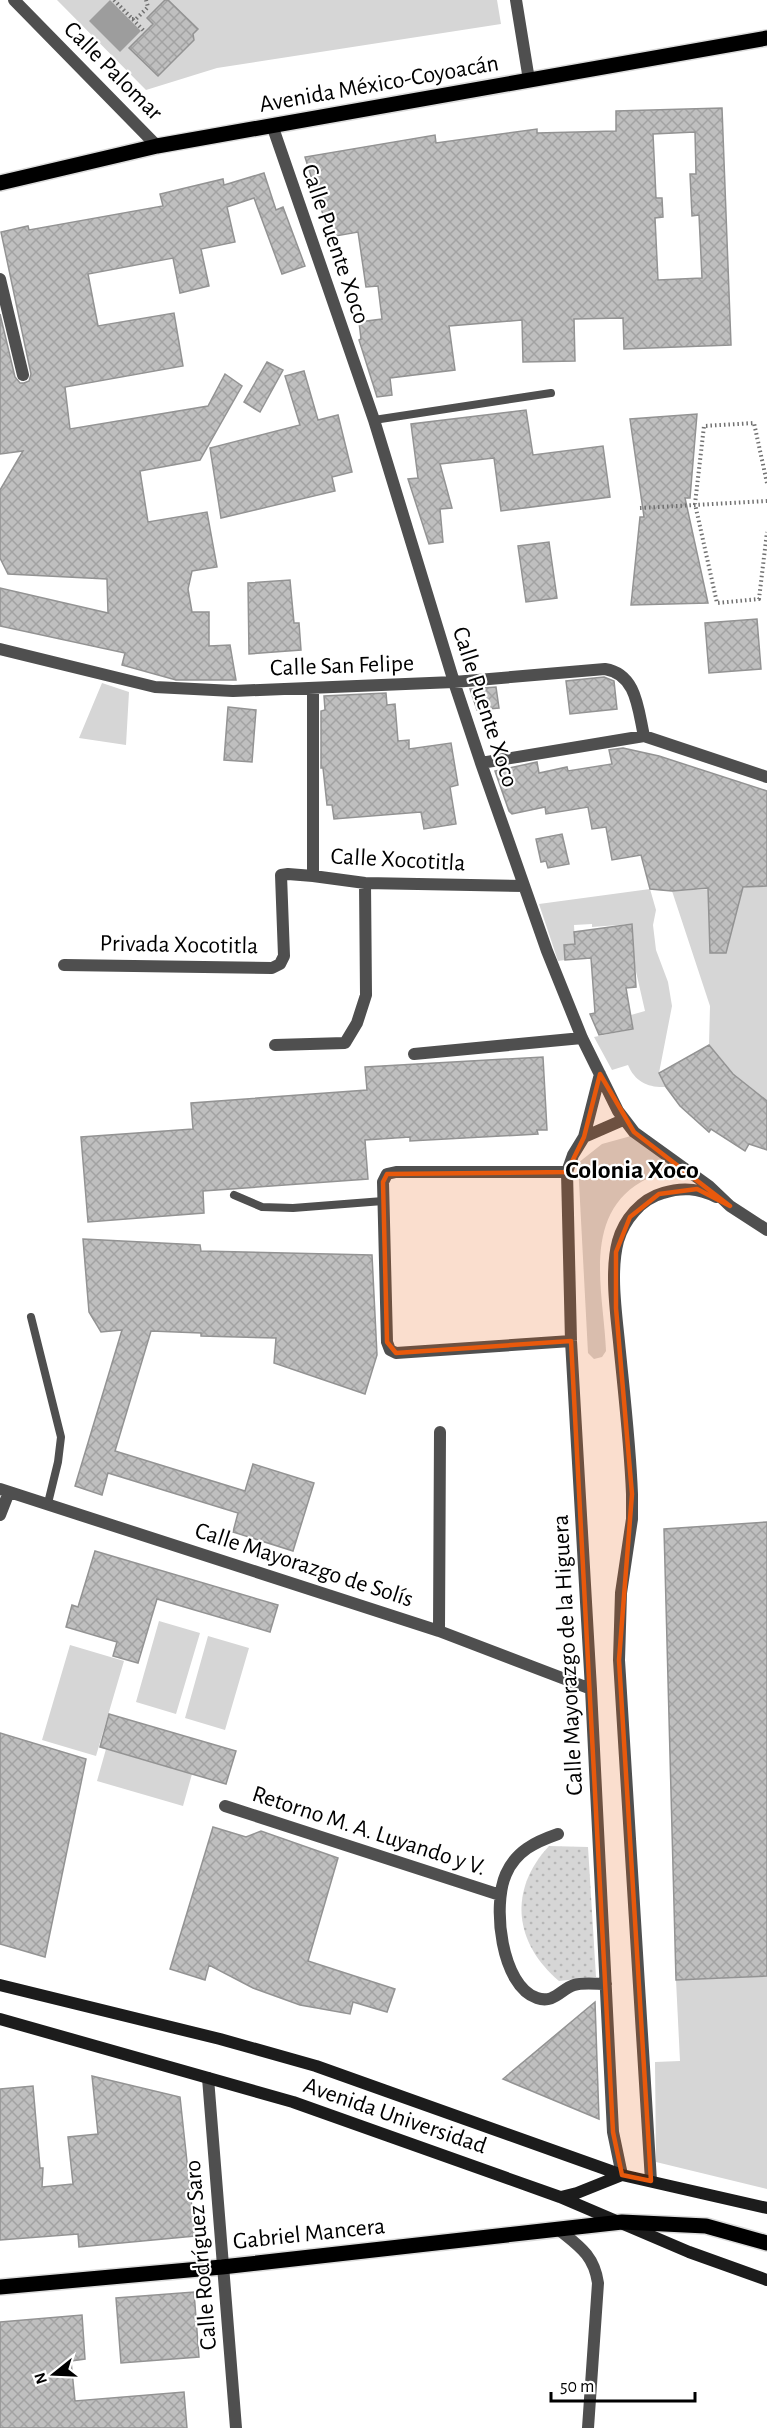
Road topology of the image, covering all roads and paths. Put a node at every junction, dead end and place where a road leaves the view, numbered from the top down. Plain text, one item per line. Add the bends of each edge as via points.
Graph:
1 (14, 0) edge
2 (114, 0) edge
3 (146, 0) edge
4 (516, 0) edge
5 (132, 19) junction
6 (145, 32) dead end
7 (767, 38) edge
8 (529, 80) junction
9 (272, 125) junction
10 (157, 146) junction
11 (0, 183) edge
12 (0, 279) edge
13 (23, 375) dead end
14 (551, 393) dead end
15 (374, 420) junction
16 (767, 483) edge
17 (767, 501) edge
18 (694, 504) junction
19 (640, 508) dead end
20 (767, 532) edge
21 (0, 649) edge
22 (454, 682) junction
23 (313, 689) junction
24 (644, 735) junction
25 (481, 763) junction
26 (767, 777) edge
27 (313, 876) junction
28 (365, 884) junction
29 (524, 886) junction
30 (64, 965) dead end
31 (582, 1038) junction
32 (275, 1045) dead end
33 (414, 1054) dead end
34 (600, 1074) junction
35 (623, 1120) junction
36 (584, 1137) junction
37 (567, 1172) junction
38 (234, 1195) dead end
39 (383, 1201) junction
40 (730, 1206) junction
41 (767, 1230) edge
42 (31, 1317) dead end
43 (571, 1341) junction
44 (440, 1431) dead end
45 (4, 1490) edge
46 (48, 1503) junction
47 (0, 1515) edge
48 (440, 1631) junction
49 (591, 1689) junction
50 (225, 1806) dead end
51 (558, 1834) dead end
52 (500, 1895) junction
53 (606, 1984) junction
54 (0, 1985) edge
55 (0, 2019) edge
56 (208, 2078) junction
57 (622, 2175) junction
58 (651, 2181) junction
59 (560, 2197) junction
60 (767, 2208) edge
61 (622, 2222) junction
62 (558, 2229) junction
63 (767, 2243) edge
64 (222, 2266) junction
65 (767, 2280) edge
66 (0, 2286) edge
67 (236, 2428) edge
68 (588, 2428) edge

1 - 10 street, Calle Palomar
2 - 5 path
3 - 5 path via 148,7
4 - 8 street
5 - 6 path
7 - 8 main road, Avenida México-Coyoacán
8 - 9 main road, Avenida México-Coyoacán
9 - 10 main road, Avenida México-Coyoacán
9 - 15 street, Calle Puente Xoco
10 - 11 main road, Avenida México-Coyoacán
12 - 13 street
14 - 15 lane
15 - 22 street, Calle Puente Xoco
16 - 18 path via 754,423 704,426
17 - 18 path
18 - 19 path
18 - 20 path via 717,603 759,599
21 - 23 street, Calle San Felipe via 155,687 233,691
22 - 23 street, Calle San Felipe
22 - 24 street, Calle San Felipe via 613,670 630,684
22 - 25 street, Calle Puente Xoco
23 - 27 street, Calle Xocotitla
24 - 25 street
24 - 26 street
25 - 29 street, Calle Puente Xoco
27 - 28 street, Calle Xocotitla
27 - 30 street, Privada Xocotitla via 281,875 284,956 272,968
28 - 29 street, Calle Xocotitla
28 - 32 street via 366,995 357,1023 345,1043
29 - 31 street, Calle Puente Xoco
31 - 33 street
31 - 34 street, Calle Puente Xoco
34 - 35 street, Calle Puente Xoco
34 - 36 street, Calle Mayorazgo de la Higuera
35 - 36 street
35 - 40 street, Calle Puente Xoco
36 - 37 street, Calle Mayorazgo de la Higuera
37 - 39 street via 396,1172 387,1174 383,1182
37 - 43 street, Calle Mayorazgo de la Higuera
38 - 39 lane via 262,1207
39 - 43 street via 390,1350 396,1353
40 - 41 street, Calle Puente Xoco
40 - 58 street via 697,1189 659,1194 630,1217 616,1252 616,1308 632,1494 621,1593 619,1660
42 - 46 lane via 61,1437
43 - 49 street, Calle Mayorazgo de la Higuera
44 - 48 street
45 - 46 street, Calle Mayorazgo de Solís
45 - 47 street
46 - 48 street, Calle Mayorazgo de Solís
48 - 49 street, Calle Mayorazgo de Solís
49 - 53 street, Calle Mayorazgo de la Higuera
50 - 52 street, Retorno M. A. Luyando y V.
51 - 52 street, Retorno M. A. Luyando y V. via 531,1844 520,1853 506,1873
52 - 53 street, Retorno M. A. Luyando y V. via 503,1948 523,1988 545,2001 574,1985
53 - 57 street, Calle Mayorazgo de la Higuera via 613,2132
54 - 57 main road, Avenida Universidad via 220,2038 316,2066
55 - 56 main road, Avenida Universidad
56 - 59 main road, Avenida Universidad via 293,2102
56 - 64 street, Calle Rodríguez Saro
57 - 58 main road, Avenida Universidad
57 - 59 main road
58 - 60 main road, Avenida Universidad
59 - 61 main road, Avenida Universidad
61 - 62 main road, Gabriel Mancera
61 - 63 main road, Gabriel Mancera via 706,2226
61 - 65 main road, Avenida Universidad
62 - 64 main road, Gabriel Mancera
62 - 68 street via 591,2258 598,2283
64 - 66 main road, Gabriel Mancera
64 - 67 street, Calle Rodríguez Saro

